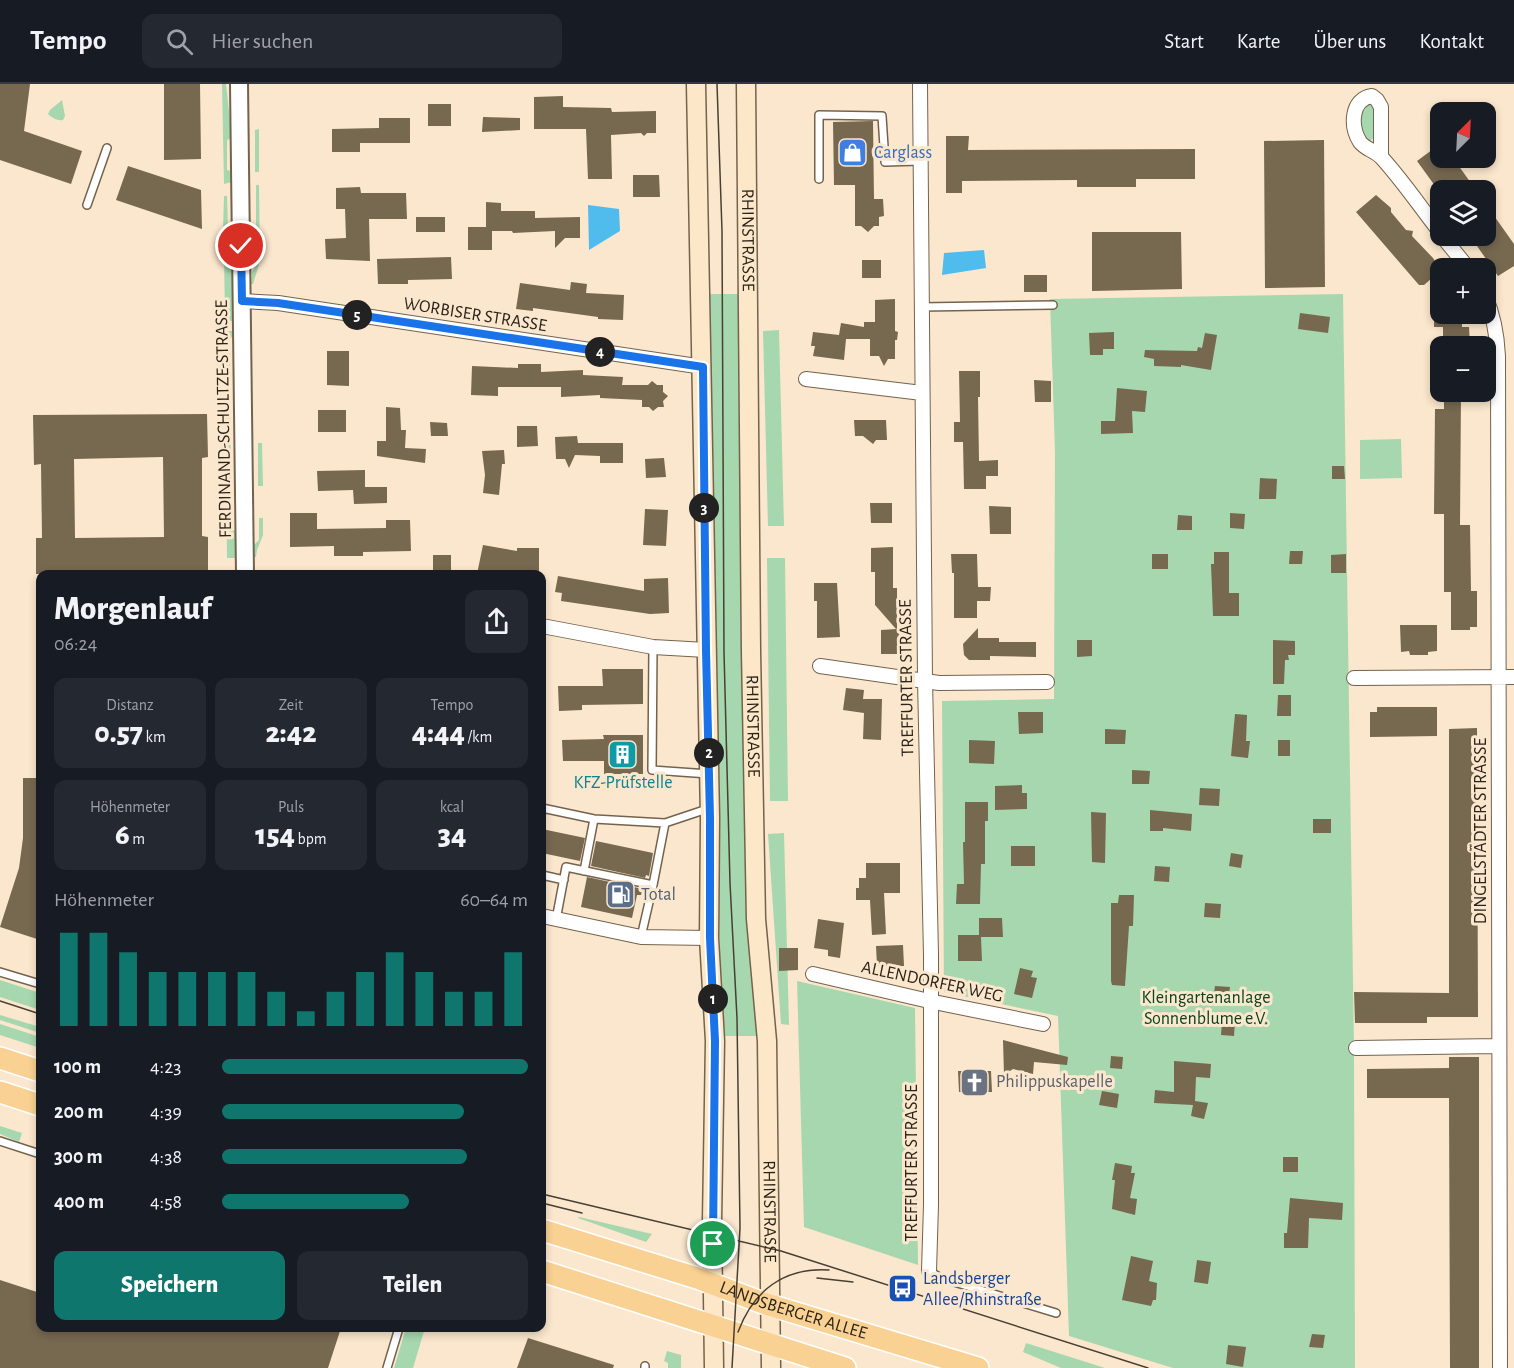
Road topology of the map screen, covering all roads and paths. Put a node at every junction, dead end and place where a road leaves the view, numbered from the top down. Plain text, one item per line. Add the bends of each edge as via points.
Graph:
1 (239, 84) edge
2 (696, 84) edge
3 (746, 84) edge
4 (920, 84) edge
5 (107, 148) dead end
6 (1381, 156) dead end
7 (920, 161) junction
8 (819, 179) dead end
9 (87, 205) dead end
10 (1430, 220) edge
11 (1451, 246) edge
12 (1460, 258) edge
13 (242, 301) junction
14 (1053, 305) dead end
15 (921, 307) junction
16 (1495, 324) edge
17 (703, 367) junction
18 (806, 379) dead end
19 (922, 393) junction
20 (245, 570) edge
21 (546, 627) edge
22 (653, 647) junction
23 (706, 650) junction
24 (820, 666) dead end
25 (1500, 677) junction
26 (1514, 677) edge
27 (1354, 678) dead end
28 (925, 680) junction
29 (1047, 682) dead end
30 (709, 774) junction
31 (710, 808) junction
32 (546, 809) edge
33 (594, 819) junction
34 (665, 823) junction
35 (584, 871) junction
36 (546, 876) edge
37 (564, 880) junction
38 (653, 885) junction
39 (546, 917) edge
40 (556, 920) junction
41 (641, 938) junction
42 (710, 938) junction
43 (0, 972) edge
44 (813, 974) dead end
45 (36, 983) edge
46 (929, 1001) junction
47 (1043, 1024) dead end
48 (1498, 1046) junction
49 (1356, 1048) dead end
50 (0, 1059) edge
51 (36, 1070) edge
52 (0, 1092) edge
53 (36, 1104) edge
54 (2, 1144) edge
55 (36, 1153) edge
56 (546, 1231) edge
57 (929, 1271) joint
58 (546, 1272) edge
59 (714, 1285) junction
60 (769, 1305) junction
61 (1056, 1312) dead end
62 (713, 1326) junction
63 (398, 1332) edge
64 (770, 1346) junction
65 (387, 1368) edge
66 (714, 1368) edge
67 (771, 1368) edge
68 (845, 1368) edge
69 (978, 1368) edge
70 (1500, 1368) edge

1 - 13 street, FERDINAND-SCHULTZE-STRASSE
2 - 17 main road
3 - 60 main road, RHINSTRASSE via 756,919 767,1041
4 - 7 street, TREFFURTER STRASSE
5 - 9 lane
6 - 10 street
7 - 8 lane via 885,162 882,116 819,115
7 - 15 street, TREFFURTER STRASSE
11 - 12 street
13 - 17 street, WORBISER STRASSE via 278,303
13 - 20 street, FERDINAND-SCHULTZE-STRASSE
14 - 15 lane
15 - 19 street, TREFFURTER STRASSE
16 - 25 street, DINGELSTÄDTER STRASSE
17 - 23 main road
18 - 19 street
19 - 28 street, TREFFURTER STRASSE
21 - 22 street
22 - 23 street
22 - 30 lane via 651,770
23 - 30 main road
24 - 28 street
25 - 26 street
25 - 27 street
25 - 48 street, DINGELSTÄDTER STRASSE
28 - 29 street
28 - 46 street, TREFFURTER STRASSE
30 - 31 main road
31 - 34 lane
31 - 42 main road
32 - 33 lane
33 - 34 lane
33 - 35 lane
34 - 38 lane
35 - 37 lane via 566,867
35 - 38 lane
36 - 37 lane
37 - 40 lane
38 - 41 lane
39 - 40 street
40 - 41 street
41 - 42 street
42 - 59 main road via 715,1041
43 - 45 lane
44 - 46 street, ALLENDORFER WEG
46 - 47 street, ALLENDORFER WEG
46 - 57 street, TREFFURTER STRASSE
48 - 49 street
48 - 70 street, DINGELSTÄDTER STRASSE
50 - 51 main road
52 - 53 main road
54 - 55 lane
56 - 59 main road, LANDSBERGER ALLEE
57 - 61 lane
58 - 62 main road
59 - 60 main road, LANDSBERGER ALLEE
59 - 62 main road
60 - 64 main road, RHINSTRASSE
60 - 69 main road, LANDSBERGER ALLEE
62 - 64 main road
62 - 66 main road
63 - 65 lane
64 - 67 main road, RHINSTRASSE
64 - 68 main road

